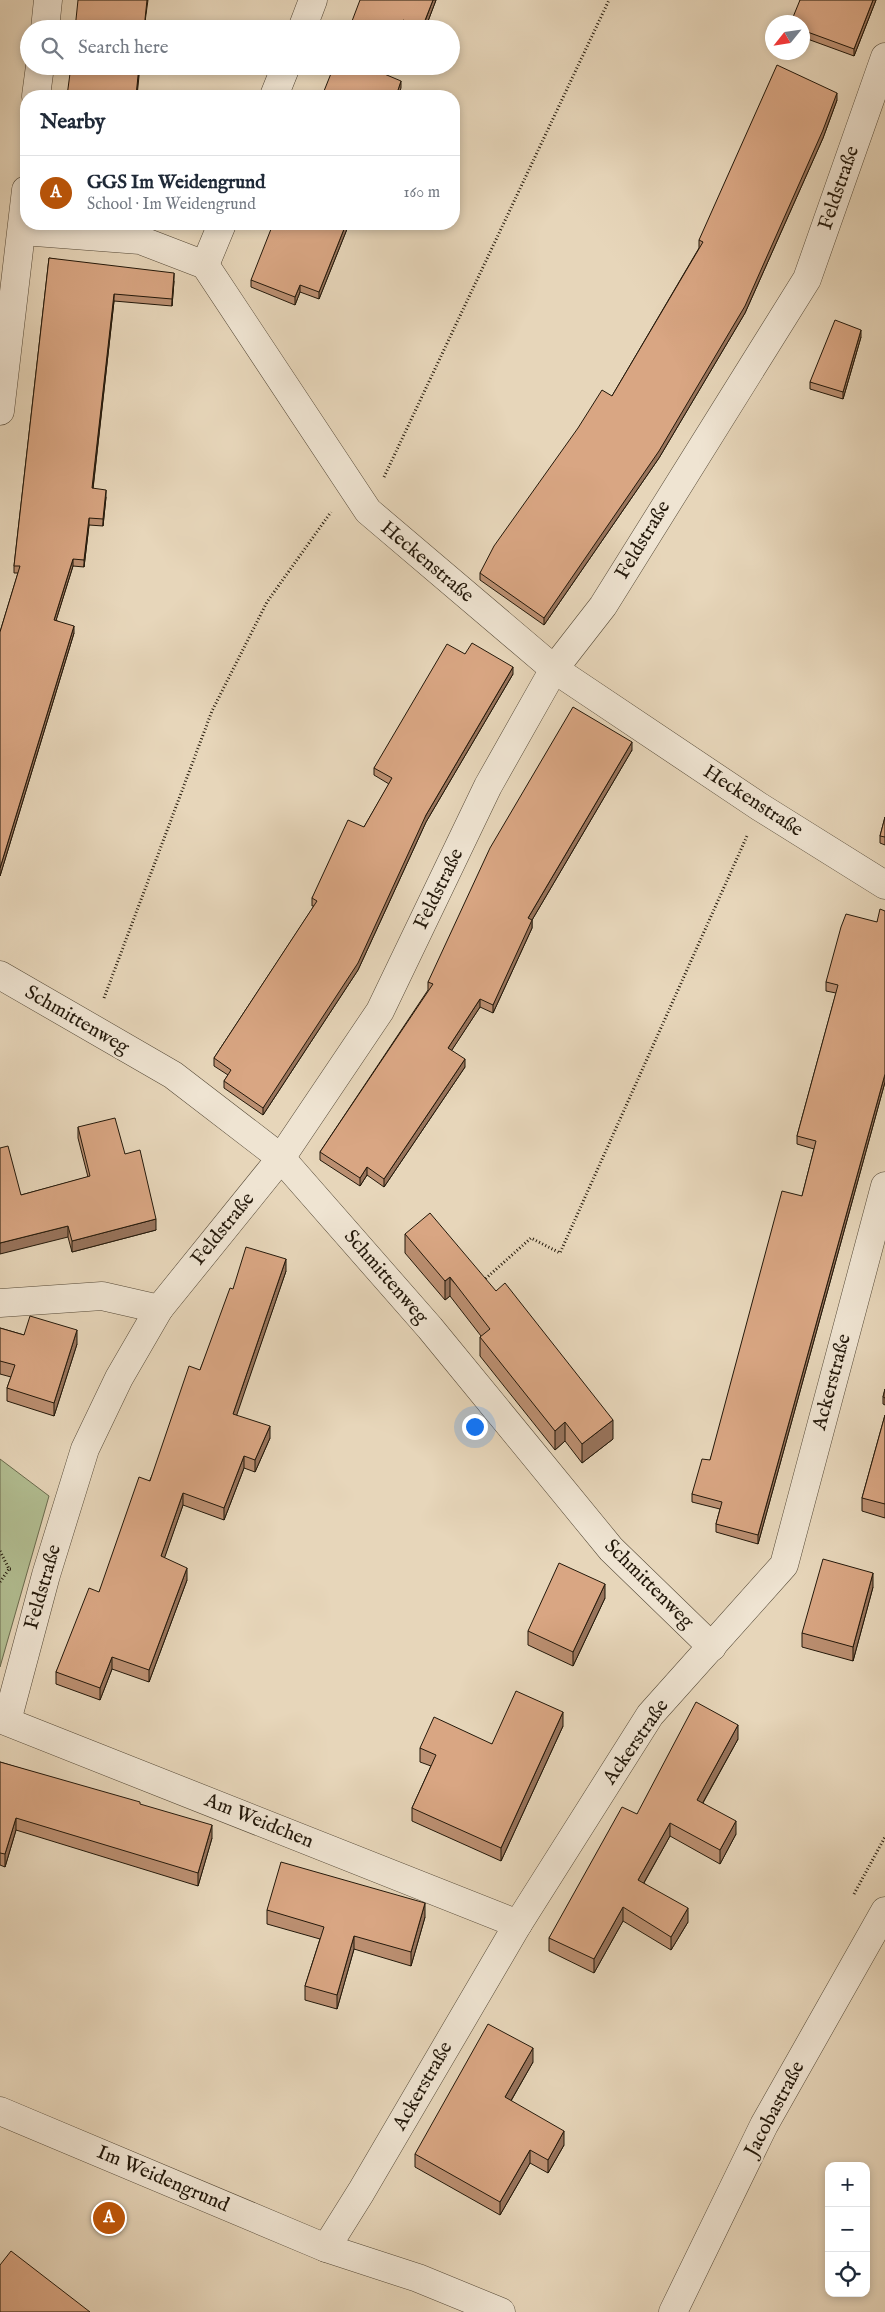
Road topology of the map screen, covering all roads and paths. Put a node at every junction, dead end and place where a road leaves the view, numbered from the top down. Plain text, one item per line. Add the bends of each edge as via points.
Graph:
1 (48, 0) edge
2 (313, 0) edge
3 (609, 0) edge
4 (45, 20) edge
5 (305, 20) edge
6 (885, 57) edge
7 (39, 75) edge
8 (282, 75) edge
9 (37, 90) edge
10 (276, 90) edge
11 (220, 230) edge
12 (22, 231) joint
13 (205, 265) junction
14 (0, 411) edge
15 (350, 486) junction
16 (368, 511) junction
17 (554, 669) junction
18 (760, 807) junction
19 (885, 885) edge
20 (0, 975) edge
21 (92, 1029) junction
22 (282, 1158) junction
23 (885, 1186) edge
24 (481, 1283) edge
25 (0, 1303) edge
26 (159, 1309) junction
27 (9, 1568) dead end
28 (0, 1582) edge
29 (712, 1647) junction
30 (3, 1720) edge
31 (885, 1911) edge
32 (518, 1924) junction
33 (0, 2111) edge
34 (326, 2248) junction
35 (501, 2312) edge
36 (673, 2312) edge

1 - 4 street
2 - 5 street
3 - 16 path
6 - 17 street, Feldstraße via 807,278 603,606
7 - 9 street
8 - 10 street
11 - 13 street
12 - 13 street via 140,240
12 - 14 street
13 - 15 street, Heckenstraße
15 - 16 street, Heckenstraße
15 - 21 path via 268,602 212,711
16 - 17 street, Heckenstraße
17 - 18 street, Heckenstraße
17 - 22 street, Feldstraße via 488,786 380,1011
18 - 19 street, Heckenstraße
18 - 24 path via 560,1253 531,1238
20 - 21 street, Schmittenweg
21 - 22 street, Schmittenweg via 173,1075
22 - 26 street, Feldstraße
22 - 29 street, Schmittenweg via 430,1328 611,1549
23 - 29 street, Ackerstraße via 784,1565
25 - 26 street via 102,1296
26 - 30 street, Feldstraße via 119,1378 85,1449
27 - 28 path
29 - 32 street, Ackerstraße via 650,1715
30 - 32 street, Am Weidchen
31 - 36 street, Jacobastraße via 764,2125
32 - 34 street, Ackerstraße
33 - 34 street, Im Weidengrund
34 - 35 street, Im Weidengrund via 418,2278

